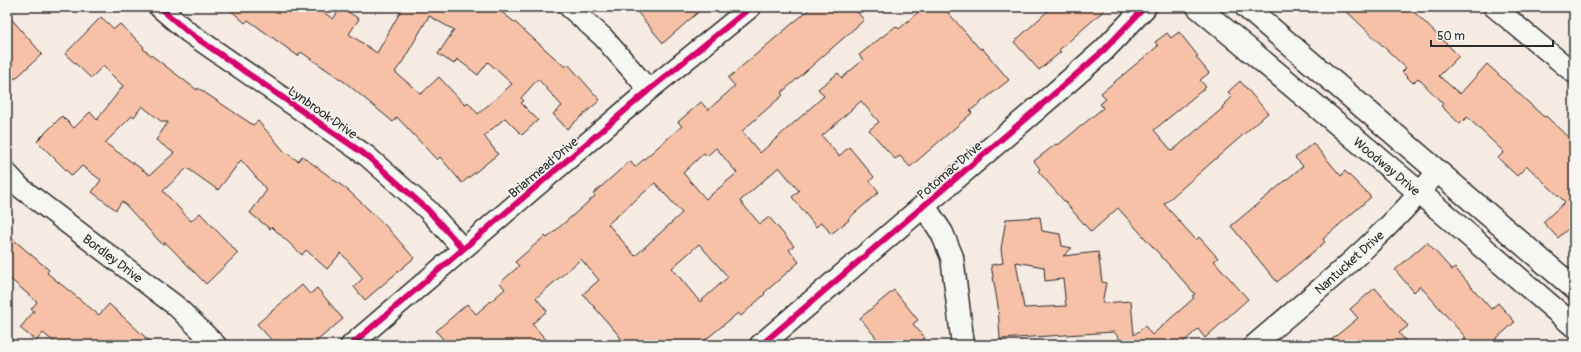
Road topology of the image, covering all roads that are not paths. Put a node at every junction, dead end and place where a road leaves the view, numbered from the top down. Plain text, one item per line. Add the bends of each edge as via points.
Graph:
1 (159, 7) edge
2 (569, 7) edge
3 (751, 7) edge
4 (1145, 7) edge
5 (1198, 7) edge
6 (1246, 7) edge
7 (1494, 7) edge
8 (1574, 73) edge
9 (649, 90) junction
10 (1437, 172) junction
11 (7, 173) edge
12 (1420, 193) junction
13 (924, 206) junction
14 (463, 249) junction
15 (1574, 288) edge
16 (1574, 326) edge
17 (216, 345) edge
18 (351, 345) edge
19 (761, 345) edge
20 (963, 345) edge
21 (1254, 345) edge

1 - 14 street, Lynbrook Drive via 188,32 367,156 428,210
2 - 9 street via 603,37
3 - 9 street, Briarmead Drive
4 - 13 main road, Potomac Drive via 1102,51
5 - 12 main road, Woodway Drive
6 - 10 main road
7 - 8 street
9 - 14 street, Briarmead Drive
10 - 12 street, Nantucket Drive
10 - 15 main road
11 - 17 street, Bordley Drive via 21,188 176,306
12 - 16 main road, Woodway Drive
12 - 21 street, Nantucket Drive via 1363,251
13 - 19 main road, Potomac Drive
13 - 20 main road via 942,233 952,256
14 - 18 street, Briarmead Drive

